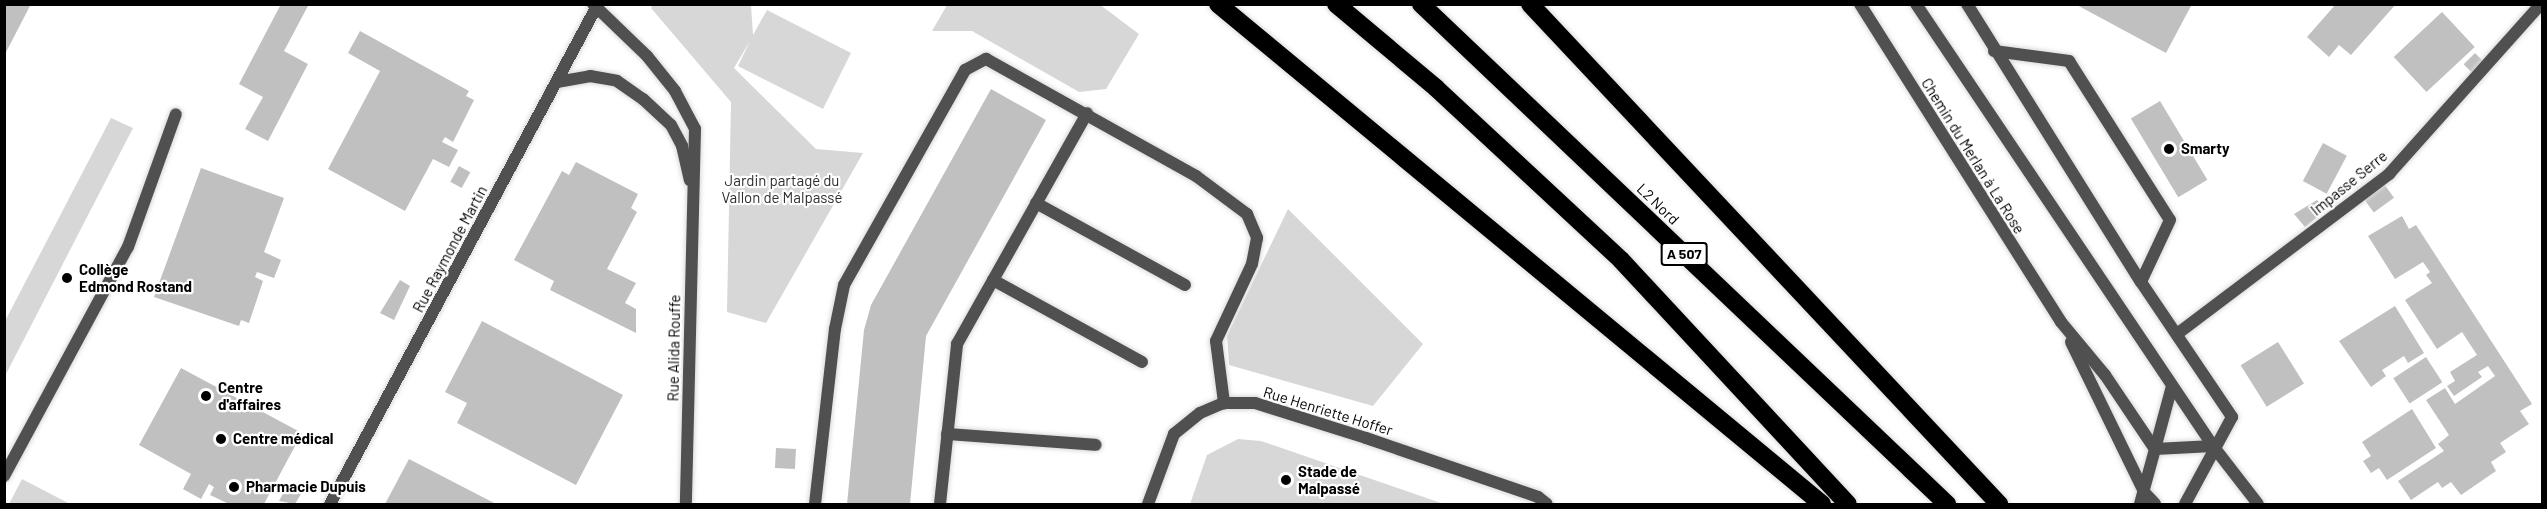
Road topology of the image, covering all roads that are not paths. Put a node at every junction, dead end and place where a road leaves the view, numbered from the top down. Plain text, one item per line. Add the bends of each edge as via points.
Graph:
1 (1218, 4) edge
2 (1336, 4) edge
3 (1421, 4) edge
4 (1530, 4) edge
5 (1860, 4) edge
6 (1916, 4) edge
7 (1967, 4) edge
8 (2541, 4) edge
9 (596, 6) edge
10 (1994, 51) junction
11 (557, 81) junction
12 (1087, 113) junction
13 (176, 114) dead end
14 (693, 193) junction
15 (1036, 203) junction
16 (993, 280) junction
17 (2141, 282) junction
18 (1185, 285) dead end
19 (2061, 322) junction
20 (2177, 334) junction
21 (1142, 362) dead end
22 (2172, 386) junction
23 (1224, 403) junction
24 (947, 434) junction
25 (1095, 445) dead end
26 (2213, 446) junction
27 (2156, 449) junction
28 (4, 476) edge
29 (2142, 498) edge
30 (330, 504) edge
31 (686, 504) edge
32 (815, 504) edge
33 (940, 504) edge
34 (1148, 504) edge
35 (1547, 504) edge
36 (1822, 504) edge
37 (1848, 504) edge
38 (1947, 504) edge
39 (1999, 504) edge
40 (2155, 504) edge
41 (2185, 504) edge
42 (2258, 504) edge

1 - 36 highway
2 - 37 highway via 1436,88 1621,260
3 - 38 highway, L2 Nord / A 507
4 - 39 highway
5 - 19 street, Chemin du Merlan à La Rose
6 - 22 street
7 - 10 street
8 - 20 street, Impasse Serre via 2389,174
9 - 11 street, Rue Raymonde Martin
9 - 14 street, Rue Alida Rouffe via 647,56 688,113 697,143
10 - 17 street
10 - 17 street via 2069,62 2145,180 2170,220
11 - 14 street, Rue Alida Rouffe via 590,76 617,81 649,104 671,125 682,146
11 - 30 street, Rue Raymonde Martin
12 - 15 street
12 - 23 street via 1196,176 1247,214 1257,238 1252,264 1216,341
12 - 32 street via 986,59 965,70 844,285 835,329
13 - 28 street via 129,247
14 - 31 street, Rue Alida Rouffe
15 - 16 street
15 - 18 street
16 - 21 street
16 - 24 street via 957,344
17 - 20 street
19 - 27 street, Chemin du Merlan à La Rose via 2105,375
19 - 29 street, Chemin du Merlan à La Rose
20 - 26 street via 2232,417
22 - 26 street
22 - 27 street
23 - 34 street, Rue Henriette Hoffer via 1200,413 1174,434
23 - 35 street, Rue Henriette Hoffer via 1255,404 1366,438 1538,497
24 - 25 street
24 - 33 street
26 - 27 street
26 - 41 street
26 - 42 street
27 - 29 street
29 - 40 street, Chemin du Merlan à La Rose

